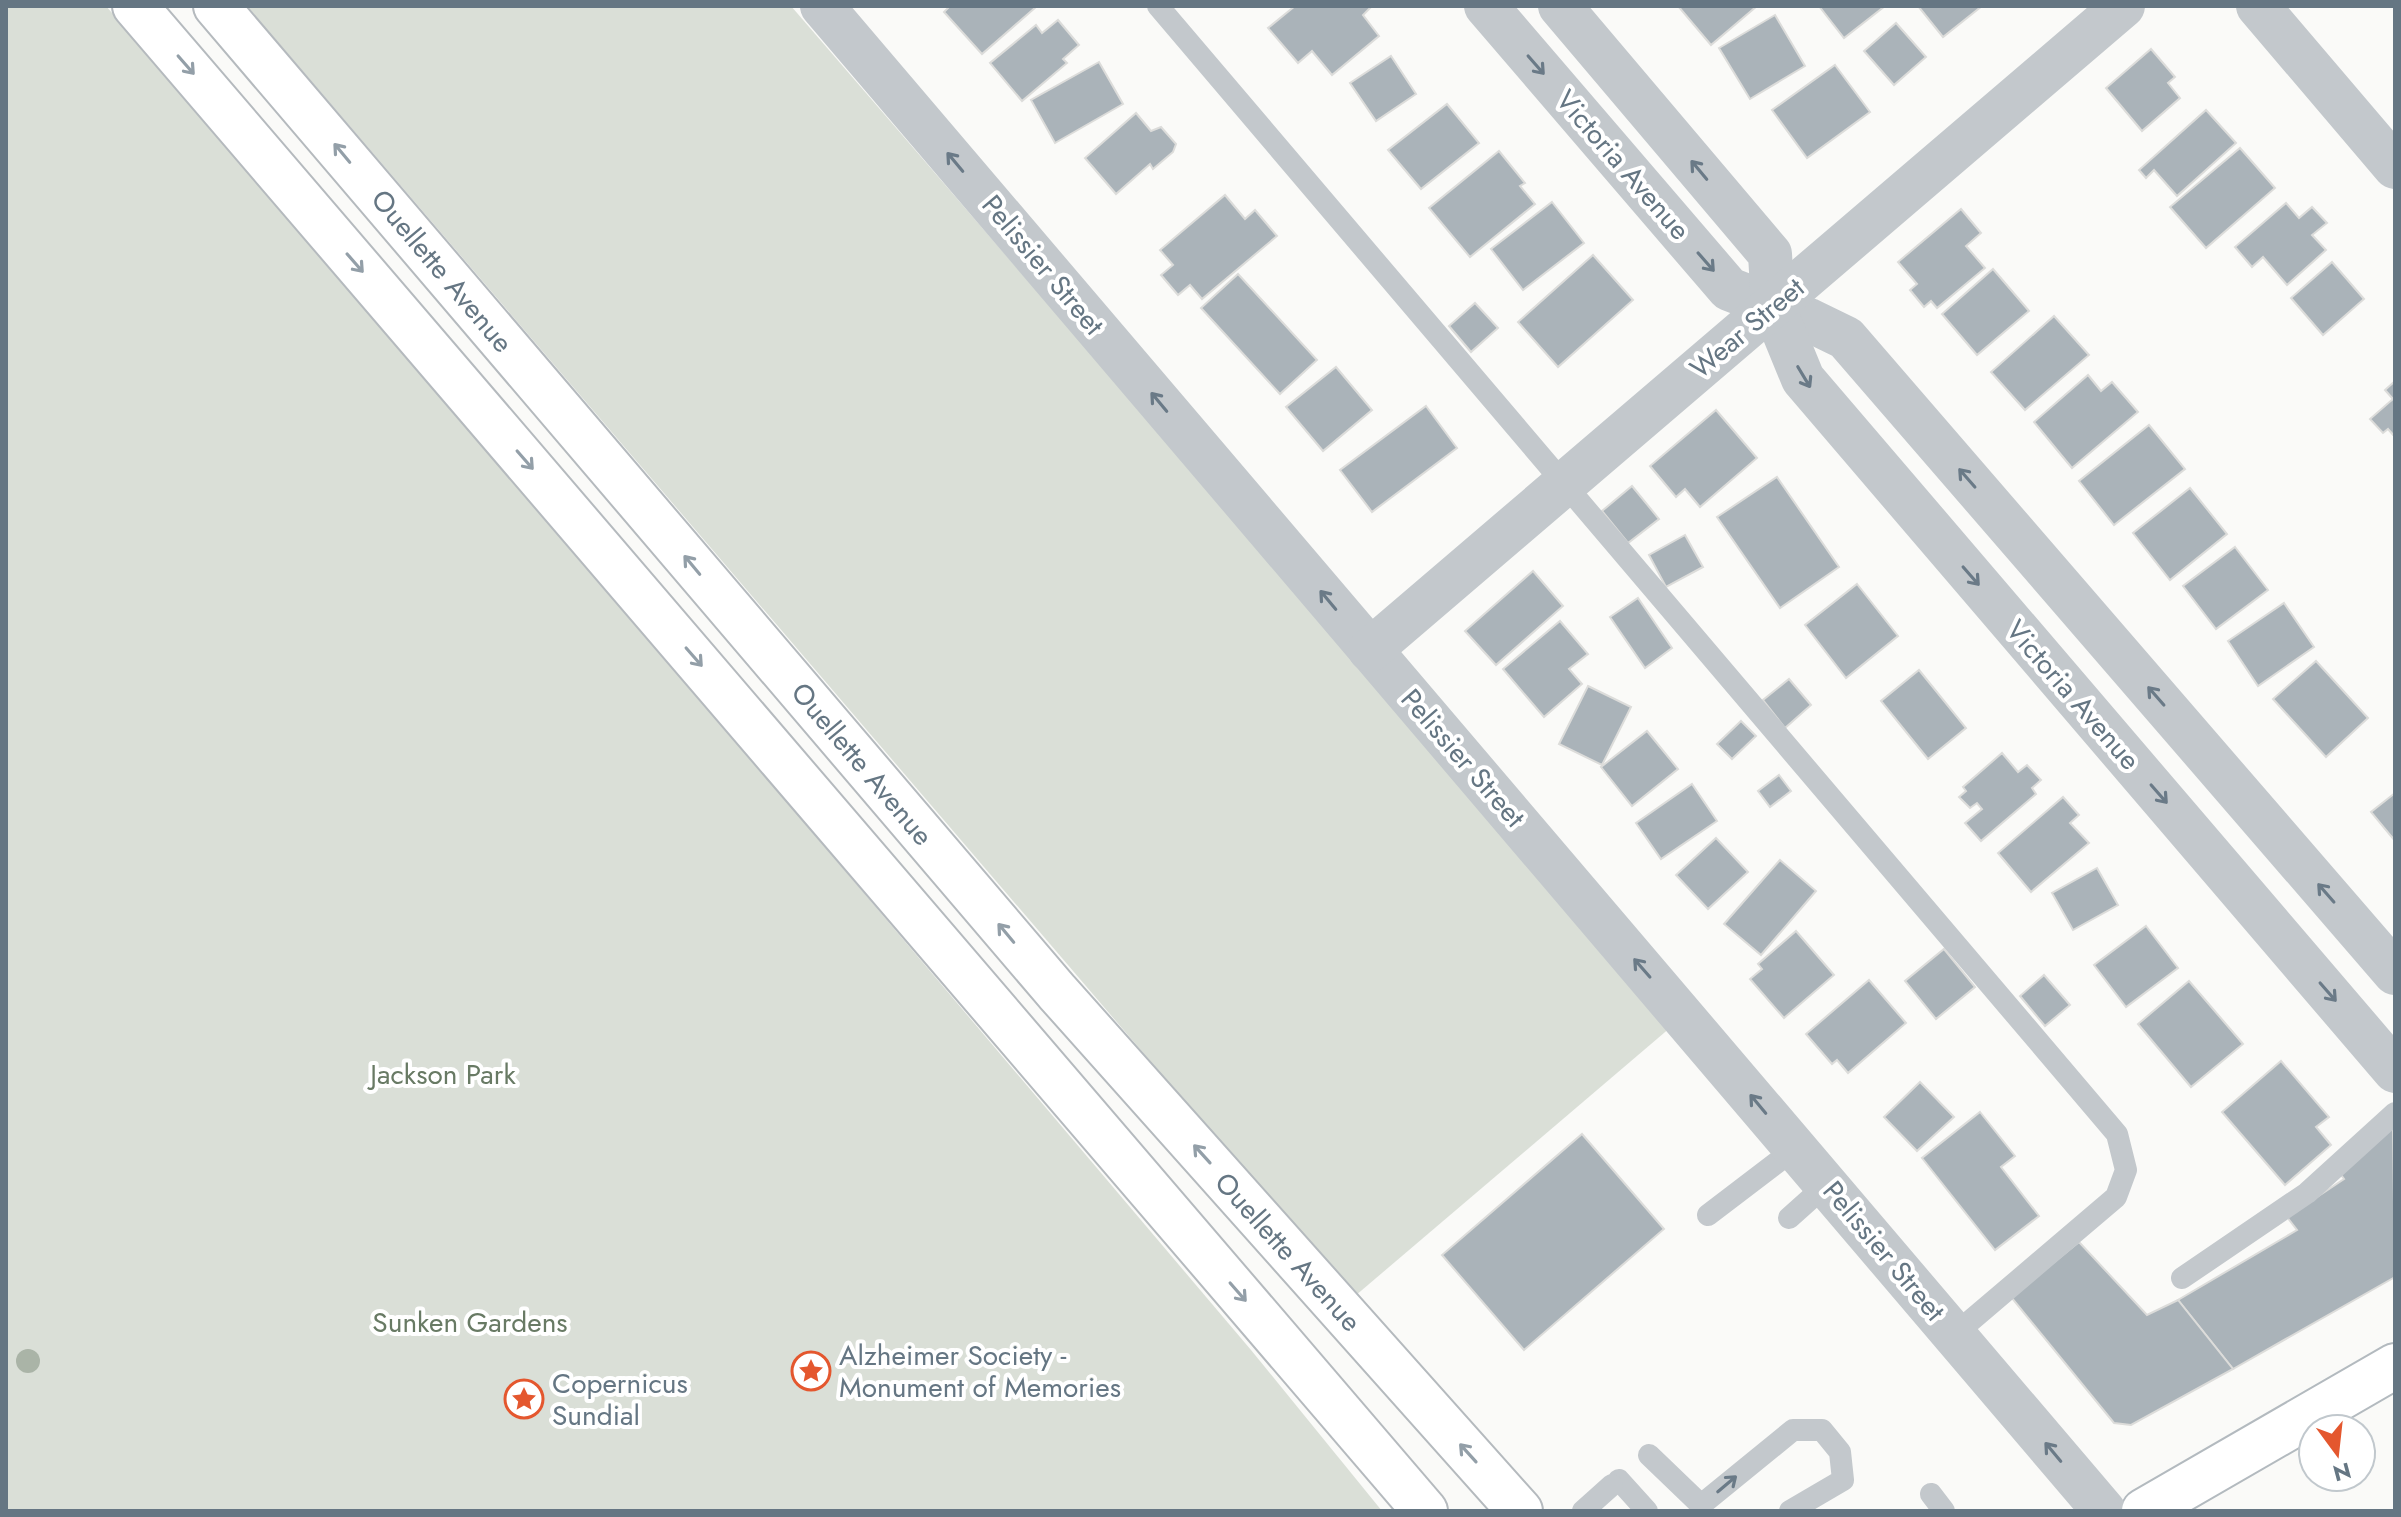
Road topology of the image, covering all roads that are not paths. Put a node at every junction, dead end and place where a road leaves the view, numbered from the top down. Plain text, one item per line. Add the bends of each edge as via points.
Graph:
1 (135, 6) edge
2 (216, 6) edge
3 (822, 6) edge
4 (1158, 6) edge
5 (1486, 6) edge
6 (1560, 6) edge
7 (2123, 6) edge
8 (2258, 6) edge
9 (2395, 167) edge
10 (1773, 306) junction
11 (1564, 483) junction
12 (1370, 650) junction
13 (2395, 973) edge
14 (2395, 1071) edge
15 (2395, 1113) edge
16 (1796, 1148) junction
17 (1827, 1184) junction
18 (1708, 1215) dead end
19 (1789, 1218) dead end
20 (2182, 1278) dead end
21 (1955, 1334) junction
22 (2395, 1366) edge
23 (1649, 1455) dead end
24 (1425, 1511) edge
25 (1520, 1511) edge
26 (1583, 1511) edge
27 (1647, 1511) edge
28 (1790, 1511) edge
29 (2104, 1511) edge
30 (2144, 1511) edge

1 -> 24 main road, Ouellette Avenue
25 -> 2 main road, Ouellette Avenue via 1046,980
12 -> 3 street, Pelissier Street
4 - 11 lane
5 -> 10 street, Victoria Avenue via 1729,289
10 -> 6 street, Victoria Avenue via 1770,254
7 - 10 street, Wear Street
8 - 9 street
10 - 11 street, Wear Street
13 -> 10 street, Victoria Avenue via 1846,338
10 -> 14 street, Victoria Avenue via 1803,379
11 - 12 street, Wear Street
11 - 21 lane via 2117,1134 2126,1170 2116,1197
16 -> 12 street, Pelissier Street
15 - 20 lane via 2307,1193
16 - 17 street, Pelissier Street
16 - 18 lane
17 - 19 lane
17 - 21 street, Pelissier Street
29 -> 21 street, Pelissier Street
22 - 30 main road
23 -> 28 lane via 1701,1505 1793,1430 1822,1430 1840,1452 1843,1480
26 - 27 lane via 1616,1483

